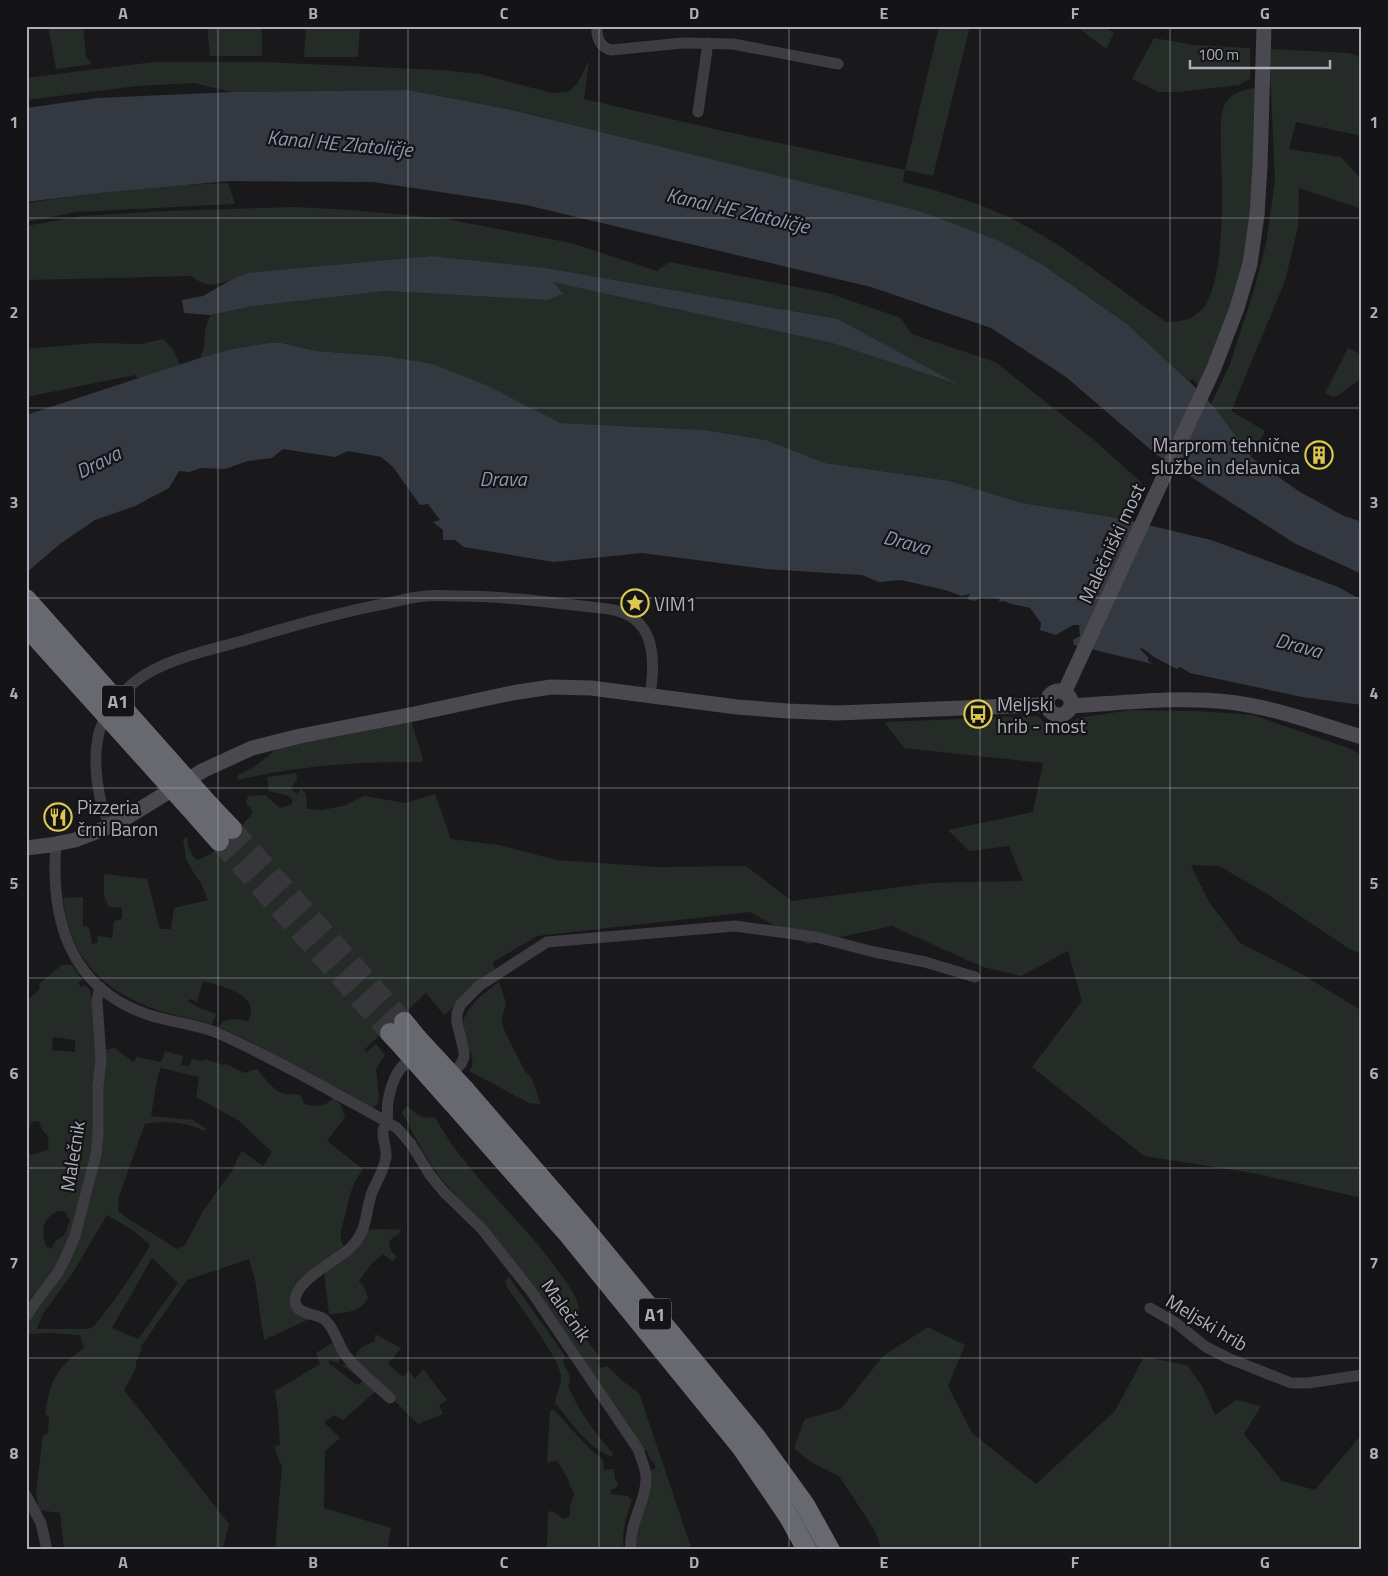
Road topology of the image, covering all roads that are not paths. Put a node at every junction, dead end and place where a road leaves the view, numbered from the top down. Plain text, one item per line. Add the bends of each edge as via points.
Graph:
1 (597, 26) edge
2 (1264, 26) edge
3 (708, 43) junction
4 (838, 64) dead end
5 (698, 112) dead end
6 (26, 599) edge
7 (26, 626) edge
8 (1068, 693) junction
9 (650, 696) junction
10 (1362, 737) edge
11 (110, 826) junction
12 (56, 844) junction
13 (26, 848) edge
14 (975, 978) dead end
15 (100, 988) junction
16 (397, 1027) tunnel mouth
17 (458, 1096) junction
18 (387, 1122) junction
19 (1150, 1308) dead end
20 (26, 1317) edge
21 (1362, 1375) edge
22 (390, 1398) dead end
23 (26, 1495) edge
24 (47, 1550) edge
25 (631, 1550) edge
26 (807, 1550) edge
27 (830, 1550) edge

1 - 3 street via 598,40 604,48 611,50
2 - 8 street, Malečniški most via 1257,215 1250,264 1214,368
3 - 4 street via 733,44
3 - 5 street
6 - 7 highway, A1, bridge via 209,805 226,835 189,807
8 - 9 street via 1052,694 1048,706 817,712 738,707
8 - 10 street via 1228,702 1270,710
9 - 11 street via 591,688 552,687 300,736 252,748 222,761
9 - 11 street via 652,664 647,633 630,616 618,612 484,596 427,596 342,612 191,655 161,666 136,681 110,709 98,735 97,783
11 - 12 street
12 - 13 street
12 - 15 street, Malečnik via 55,884 63,931 82,968
14 - 18 street via 925,962 816,937 735,926 547,942 479,986 461,1004 457,1022 464,1057 450,1078 438,1079 421,1062 414,1060 404,1065 395,1076
15 - 18 street, Malečnik via 127,1006 148,1014 214,1031
15 - 20 street, Malečnik via 97,1000 101,1059 96,1154 80,1219 65,1259
16 - 17 highway, A1, bridge
17 - 26 highway, A1 via 742,1448 789,1517
17 - 27 highway, A1 via 587,1232 756,1437 805,1505
18 - 22 street via 383,1132 386,1156 361,1235 349,1249 303,1284 295,1300 300,1311 324,1318 350,1360
18 - 25 street, Malečnik via 411,1144 430,1175 482,1230 531,1291 638,1449 646,1476 631,1536
19 - 21 street, Meljski hrib via 1228,1358 1291,1383
23 - 24 street via 41,1523

